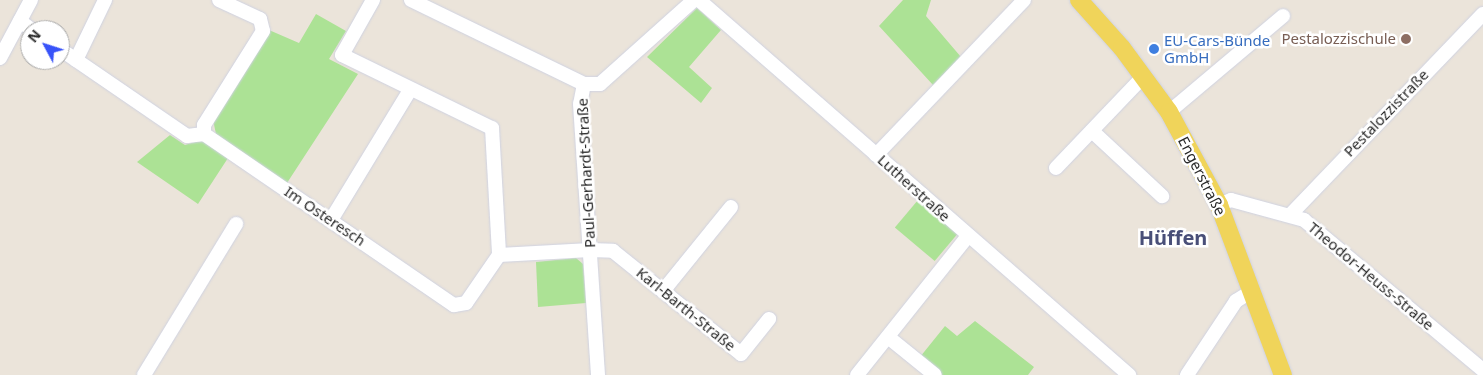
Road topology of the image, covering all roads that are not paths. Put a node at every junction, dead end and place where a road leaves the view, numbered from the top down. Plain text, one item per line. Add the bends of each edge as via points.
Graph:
1 (31, 0) edge
2 (106, 0) edge
3 (219, 0) edge
4 (373, 0) edge
5 (410, 0) edge
6 (694, 0) edge
7 (699, 0) edge
8 (1024, 0) edge
9 (1079, 0) edge
10 (1483, 14) edge
11 (1283, 16) dead end
12 (21, 20) edge
13 (20, 22) edge
14 (70, 56) edge
15 (0, 58) edge
16 (76, 60) junction
17 (1144, 76) junction
18 (584, 84) junction
19 (410, 90) junction
20 (1169, 112) junction
21 (1092, 130) junction
22 (204, 134) junction
23 (876, 155) junction
24 (1056, 168) dead end
25 (1162, 196) dead end
26 (1219, 205) junction
27 (731, 208) dead end
28 (1290, 214) junction
29 (331, 220) junction
30 (236, 224) dead end
31 (968, 236) junction
32 (590, 250) junction
33 (500, 255) junction
34 (663, 291) junction
35 (1252, 291) junction
36 (769, 319) dead end
37 (888, 338) junction
38 (1483, 370) edge
39 (144, 375) edge
40 (598, 375) edge
41 (857, 375) edge
42 (935, 375) edge
43 (1129, 375) edge
44 (1187, 375) edge
45 (1282, 375) edge

1 - 12 street
2 - 16 street
3 - 22 street via 260,19 262,31 204,124
4 - 19 street via 342,55
5 - 18 street
6 - 18 street, Paul-Gerhardt-Straße via 618,72 600,84
7 - 23 street, Lutherstraße
8 - 23 street
9 - 17 main road, Engerstraße
10 - 28 street, Pestalozzistraße
11 - 20 street
13 - 15 street
14 - 16 street, Im Osteresch
16 - 22 street, Im Osteresch via 187,136
17 - 20 main road, Engerstraße
17 - 21 street
18 - 32 street, Paul-Gerhardt-Straße via 580,104
19 - 29 street
19 - 33 street via 492,128
20 - 26 main road, Engerstraße
21 - 24 street
21 - 25 street
22 - 29 street, Im Osteresch
23 - 31 street, Lutherstraße
26 - 28 street, Theodor-Heuss-Straße via 1231,200
26 - 35 main road, Engerstraße
27 - 34 street
28 - 38 street, Theodor-Heuss-Straße via 1317,228
29 - 33 street, Im Osteresch via 454,305 466,303
30 - 39 street
31 - 37 street
31 - 43 street, Lutherstraße
32 - 33 street
32 - 34 street, Karl-Barth-Straße via 613,251
32 - 40 street, Paul-Gerhardt-Straße
34 - 36 street, Karl-Barth-Straße via 741,354
35 - 44 street via 1236,302
35 - 45 main road, Engerstraße
37 - 41 street
37 - 42 street

